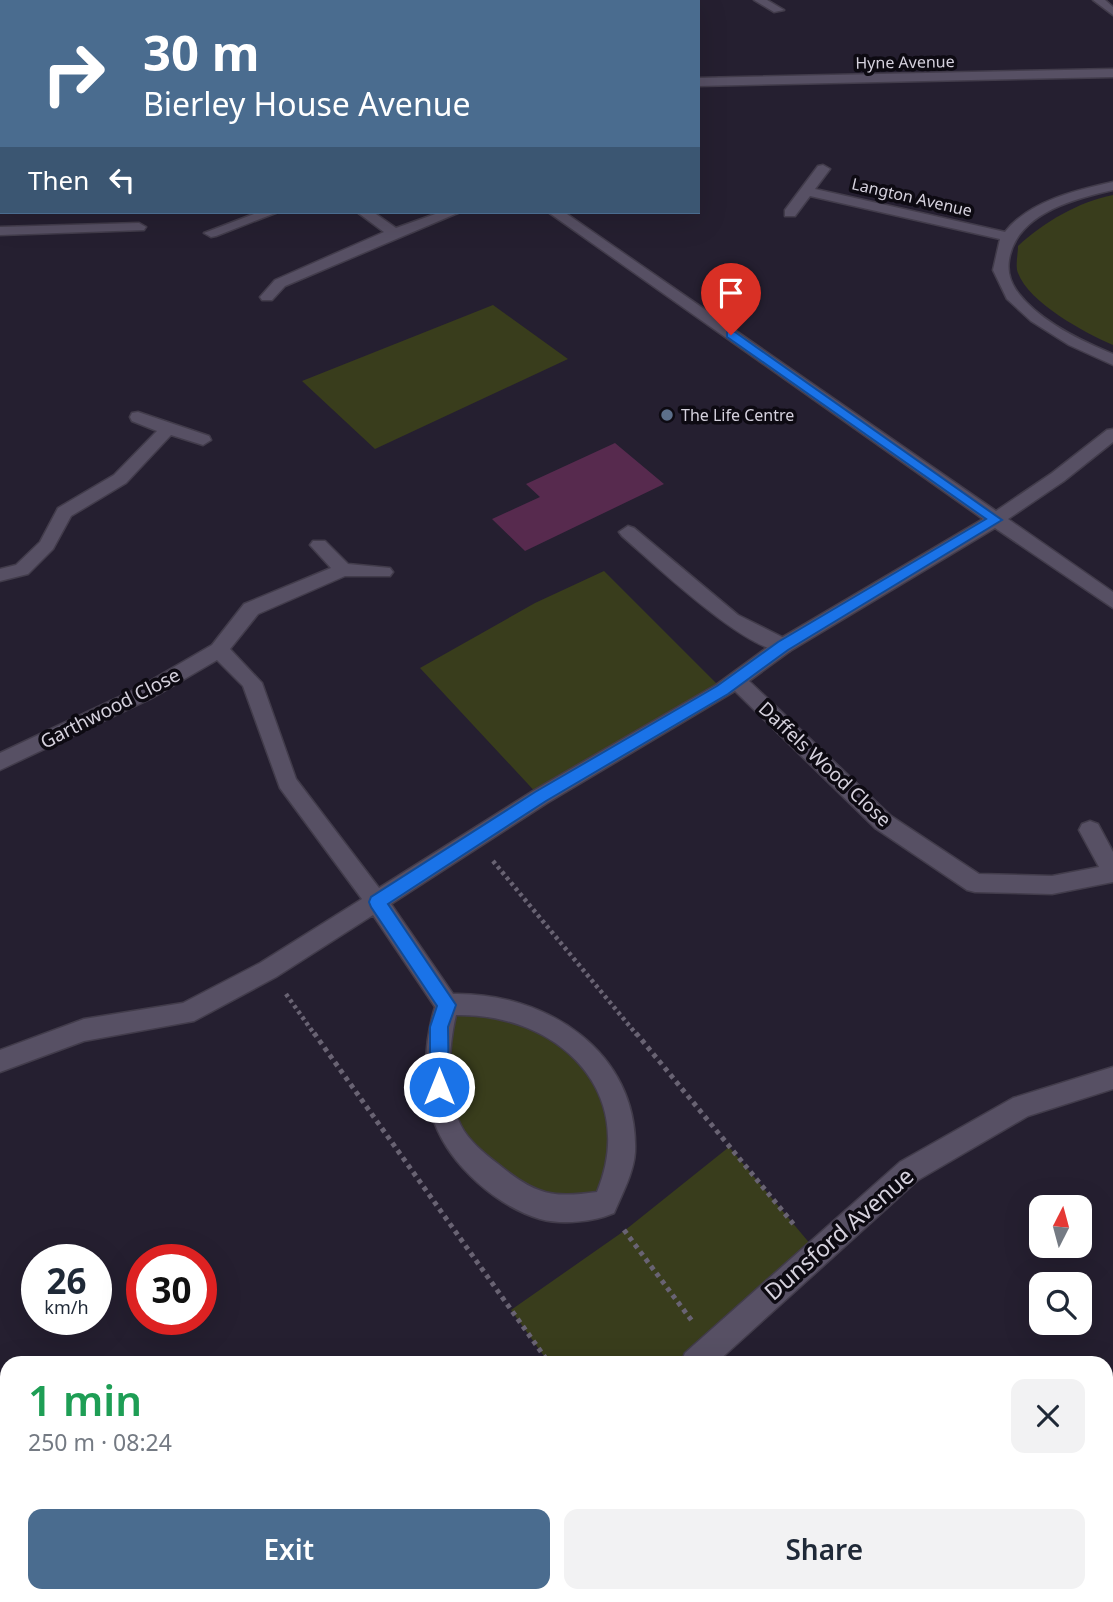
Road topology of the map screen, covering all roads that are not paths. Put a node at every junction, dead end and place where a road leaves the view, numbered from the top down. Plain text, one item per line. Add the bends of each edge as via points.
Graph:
1 (759, 0) edge
2 (1098, 0) edge
3 (778, 10) dead end
4 (1113, 12) edge
5 (1113, 74) edge
6 (700, 82) edge
7 (823, 169) dead end
8 (1113, 186) edge
9 (807, 191) junction
10 (790, 213) dead end
11 (265, 214) edge
12 (367, 214) edge
13 (447, 214) edge
14 (558, 214) edge
15 (139, 227) dead end
16 (0, 231) edge
17 (211, 233) dead end
18 (394, 233) junction
19 (1008, 237) junction
20 (267, 297) dead end
21 (1113, 360) edge
22 (138, 417) dead end
23 (168, 429) junction
24 (1113, 434) edge
25 (203, 440) dead end
26 (995, 520) junction
27 (628, 532) dead end
28 (319, 545) dead end
29 (343, 570) junction
30 (384, 572) dead end
31 (0, 575) edge
32 (1113, 601) edge
33 (783, 646) junction
34 (219, 650) junction
35 (737, 681) junction
36 (0, 762) edge
37 (1090, 830) dead end
38 (1113, 873) edge
39 (377, 902) junction
40 (447, 1005) junction
41 (0, 1061) edge
42 (1113, 1078) edge
43 (703, 1355) edge

1 - 3 street
2 - 4 street
5 - 6 street, Hyne Avenue
7 - 9 street
8 - 19 street via 1079,193 1052,206
9 - 10 street
9 - 19 street, Langton Avenue
11 - 17 street
12 - 18 street
13 - 18 street
14 - 26 street
15 - 16 street
18 - 20 street via 280,283
19 - 21 street via 1000,270 1014,298 1045,323
22 - 23 street
23 - 25 street
23 - 31 street via 120,479 64,512 47,545 22,570
24 - 26 street
26 - 32 street
26 - 33 street
27 - 33 street via 731,620
28 - 29 street
29 - 30 street, Garthwood Close
29 - 34 street, Garthwood Close via 251,609
33 - 35 street
34 - 36 street, Garthwood Close via 145,693
34 - 39 street via 252,683 287,782
35 - 38 street, Daffels Wood Close via 883,822 975,883 1052,885
35 - 39 street
37 - 38 street, Daffels Wood Close
39 - 40 street
39 - 41 street via 268,970 186,1013 84,1030
40 - 40 street via 499,1007 545,1023 579,1046 604,1075 619,1110 622,1154 605,1204 573,1209 540,1206 473,1160 453,1136 439,1087 439,1027
42 - 43 street, Dunsford Avenue via 1022,1106 909,1171

